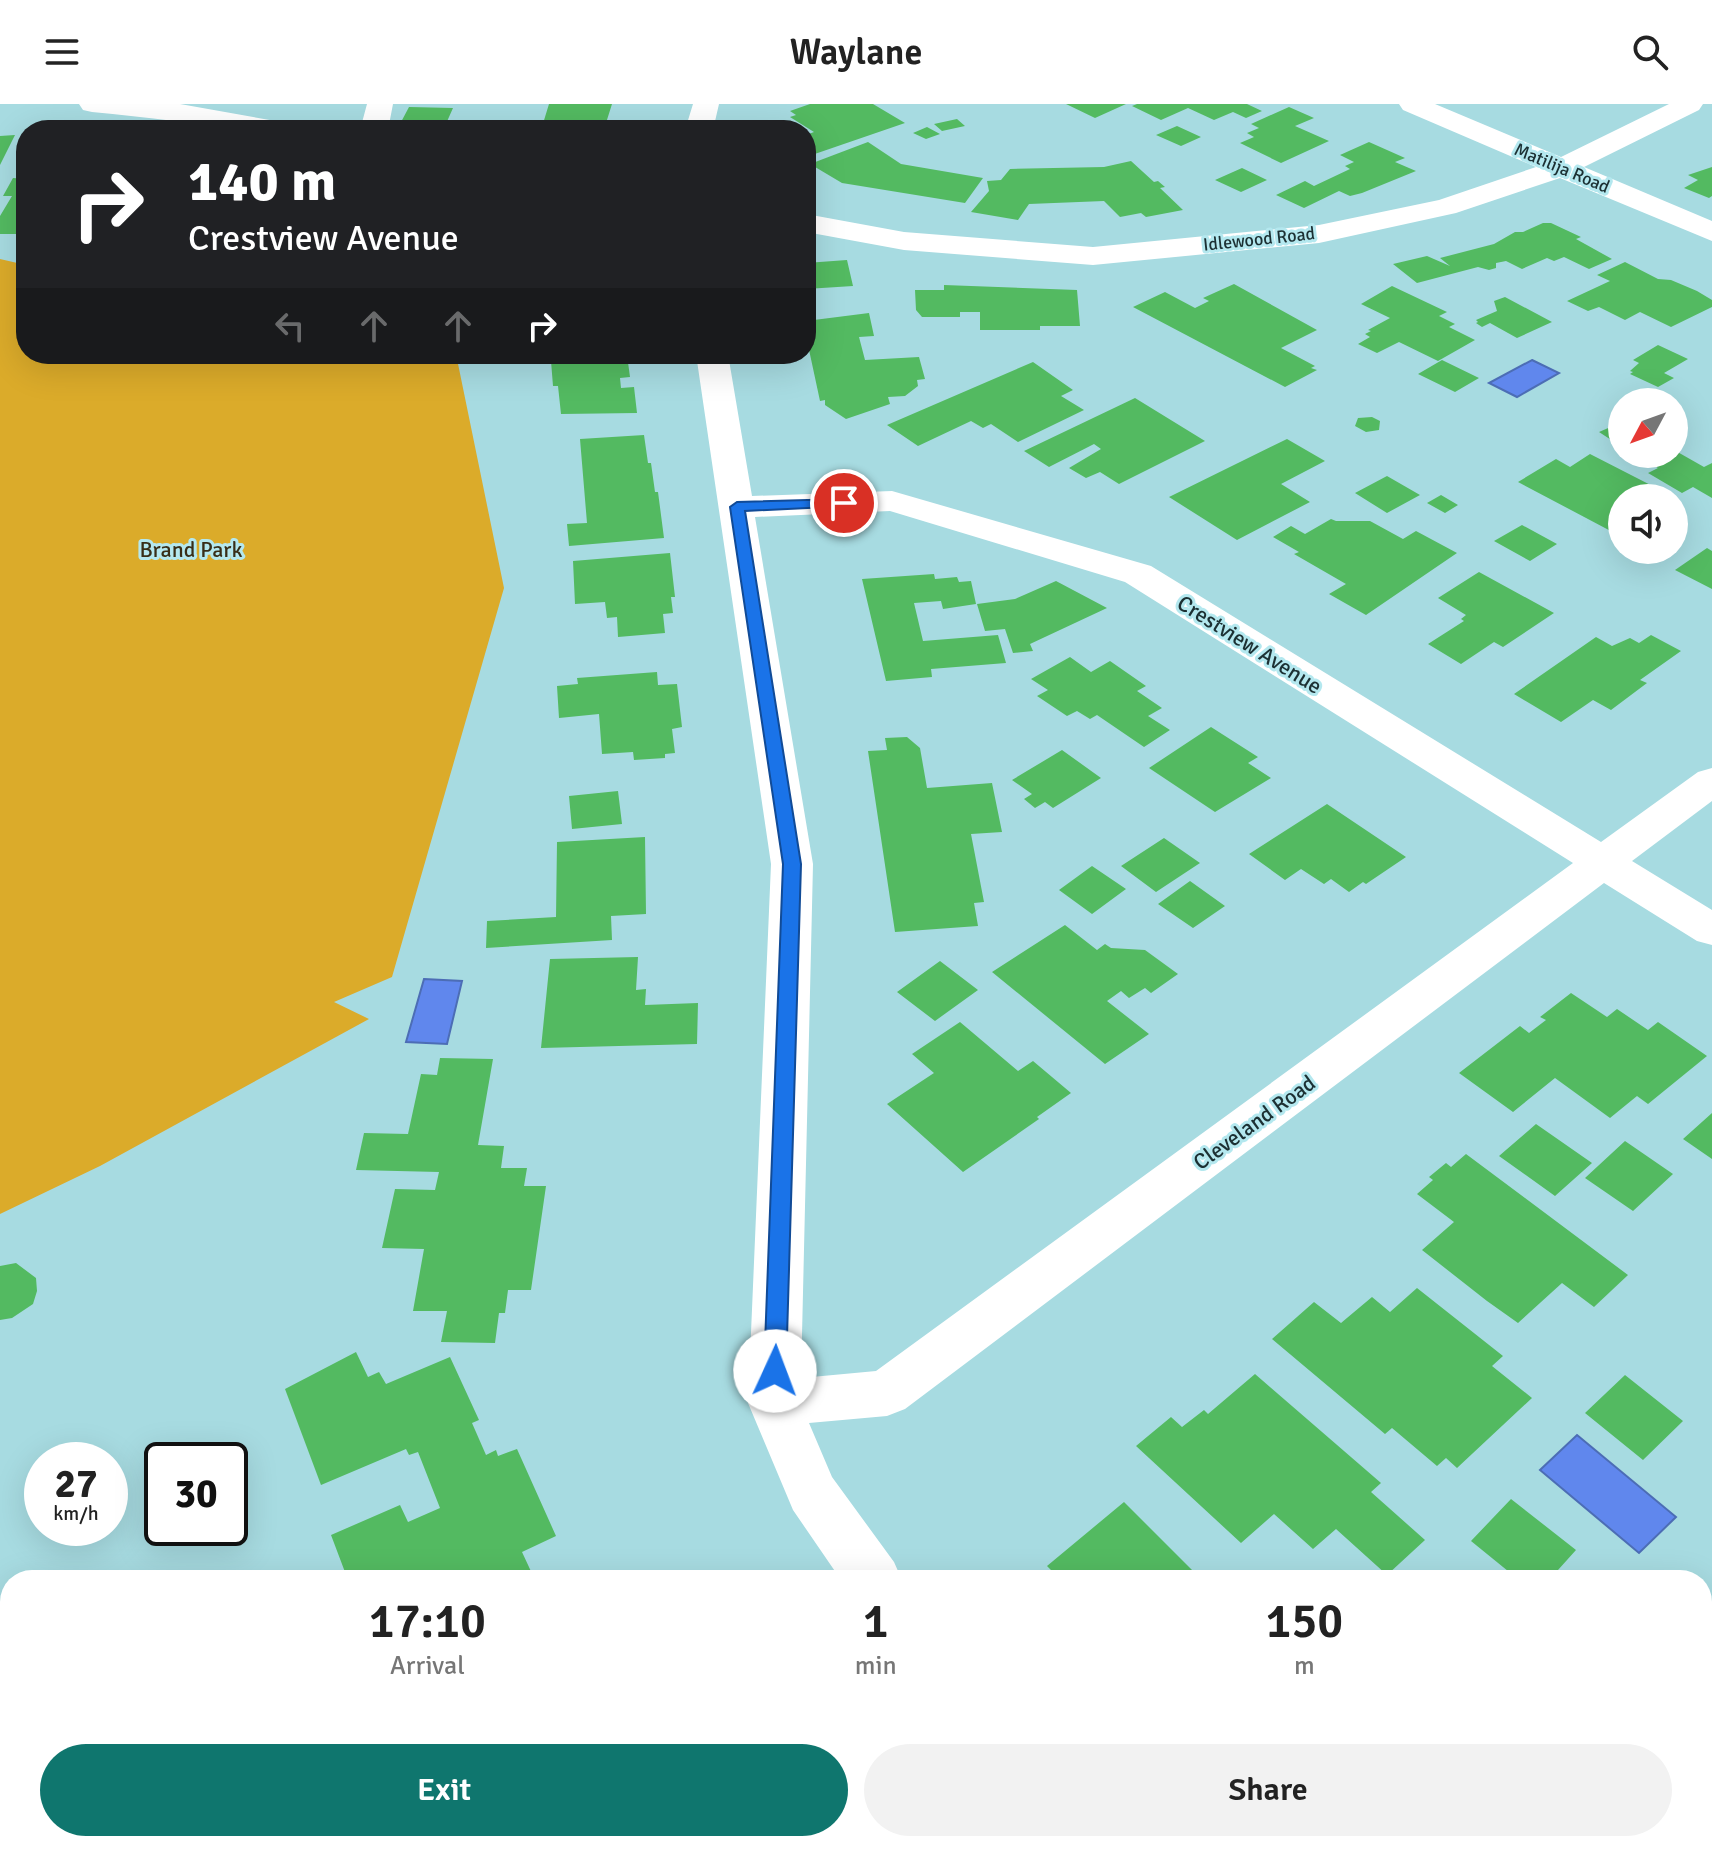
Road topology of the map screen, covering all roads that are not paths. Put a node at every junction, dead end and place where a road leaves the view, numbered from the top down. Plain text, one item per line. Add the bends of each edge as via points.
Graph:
1 (92, 104) edge
2 (1412, 104) edge
3 (1690, 104) edge
4 (227, 120) edge
5 (1561, 168) junction
6 (816, 225) edge
7 (1712, 232) edge
8 (714, 364) edge
9 (737, 507) junction
10 (1712, 781) edge
11 (1605, 863) junction
12 (1712, 930) edge
13 (774, 1403) junction
14 (867, 1570) edge

1 - 4 street
2 - 5 street, Matilija Road
3 - 5 street, Idlewood Road
5 - 6 street, Idlewood Road via 1446,207 1319,234 1093,256 904,241
5 - 7 street, Matilija Road
8 - 9 street
9 - 11 street, Crestview Avenue via 892,501 1138,574
9 - 13 street via 792,864
10 - 11 street, Cleveland Road
11 - 12 street, Crestview Avenue
11 - 13 street, Cleveland Road via 887,1393
13 - 14 street via 812,1493

